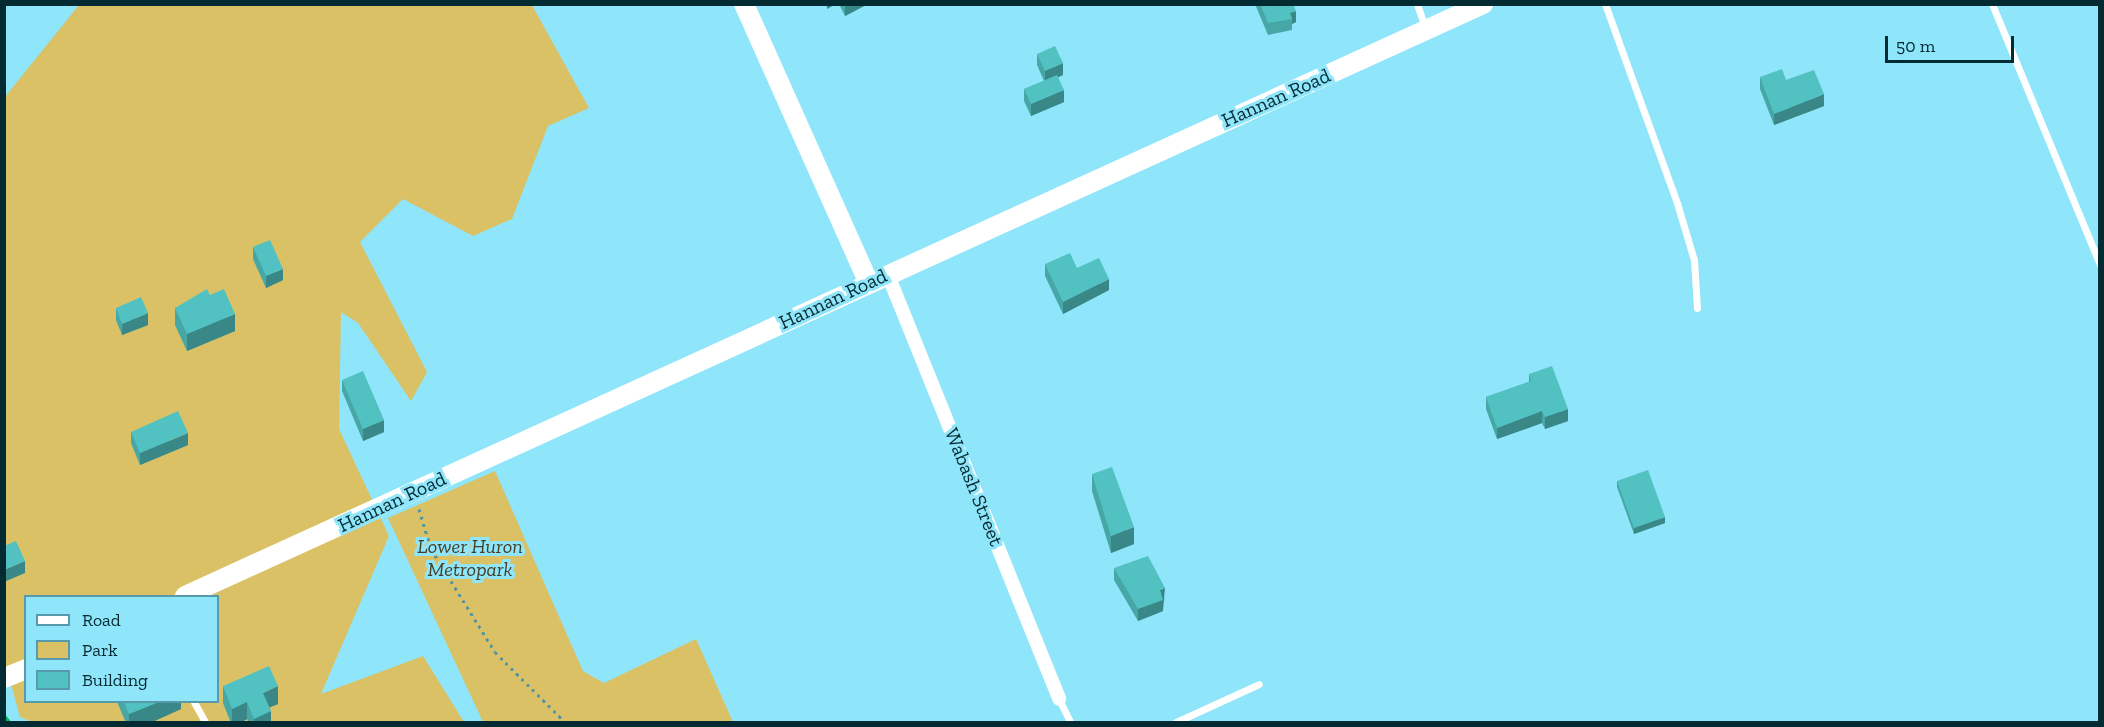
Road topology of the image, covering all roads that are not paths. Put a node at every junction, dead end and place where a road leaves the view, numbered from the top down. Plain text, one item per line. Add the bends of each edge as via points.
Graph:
1 (744, 4) edge
2 (1417, 4) edge
3 (1605, 4) edge
4 (1992, 4) edge
5 (1477, 6) edge
6 (1426, 30) junction
7 (2100, 265) edge
8 (888, 274) junction
9 (869, 283) junction
10 (1697, 308) dead end
11 (189, 595) edge
12 (24, 670) edge
13 (4, 678) edge
14 (1259, 684) dead end
15 (1059, 699) joint
16 (195, 703) edge
17 (205, 723) edge
18 (1070, 723) edge
19 (1176, 723) edge

1 - 9 street
2 - 6 lane
3 - 10 lane via 1677,203 1694,260
4 - 7 lane
5 - 6 street, Hannan Road
6 - 8 street, Hannan Road
8 - 9 street, Hannan Road
8 - 15 street, Wabash Street
9 - 11 street, Hannan Road
12 - 13 street
14 - 19 lane
15 - 18 lane
16 - 17 lane

